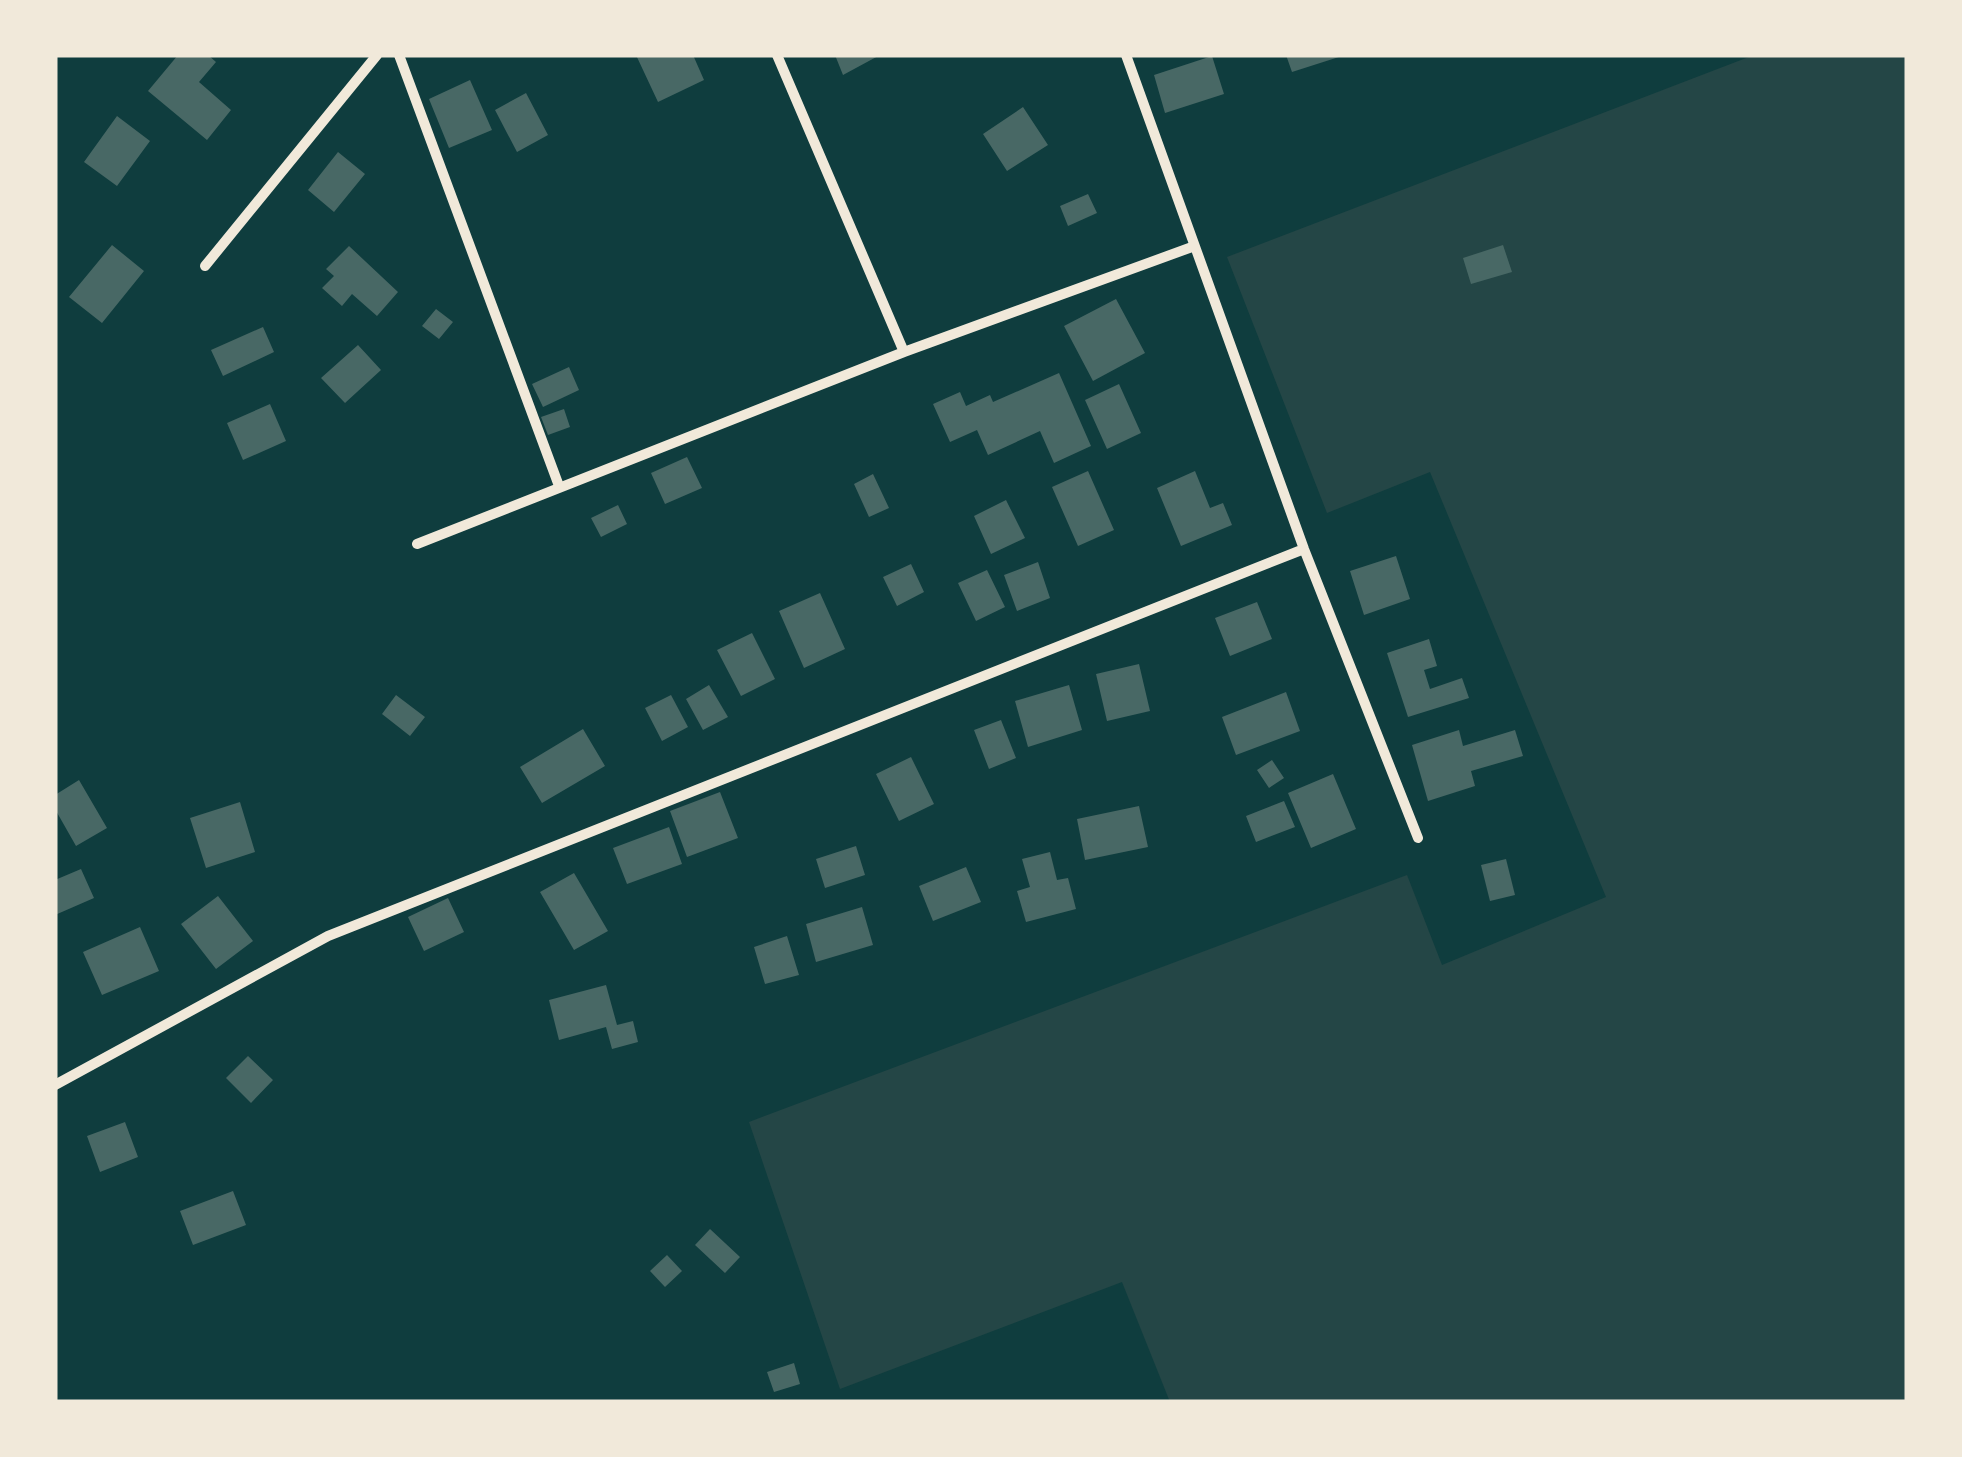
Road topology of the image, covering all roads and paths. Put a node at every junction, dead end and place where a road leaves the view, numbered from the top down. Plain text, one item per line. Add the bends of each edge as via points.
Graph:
1 (376, 55) edge
2 (399, 55) edge
3 (777, 55) edge
4 (1126, 55) edge
5 (1192, 248) junction
6 (205, 266) dead end
7 (904, 352) junction
8 (559, 486) junction
9 (417, 544) dead end
10 (1304, 550) junction
11 (1418, 838) dead end
12 (56, 1080) edge

1 - 6 street
2 - 8 street
3 - 7 street
4 - 5 street
5 - 7 street
5 - 10 street
7 - 8 street
8 - 9 street
10 - 11 street
10 - 12 street via 328,936

